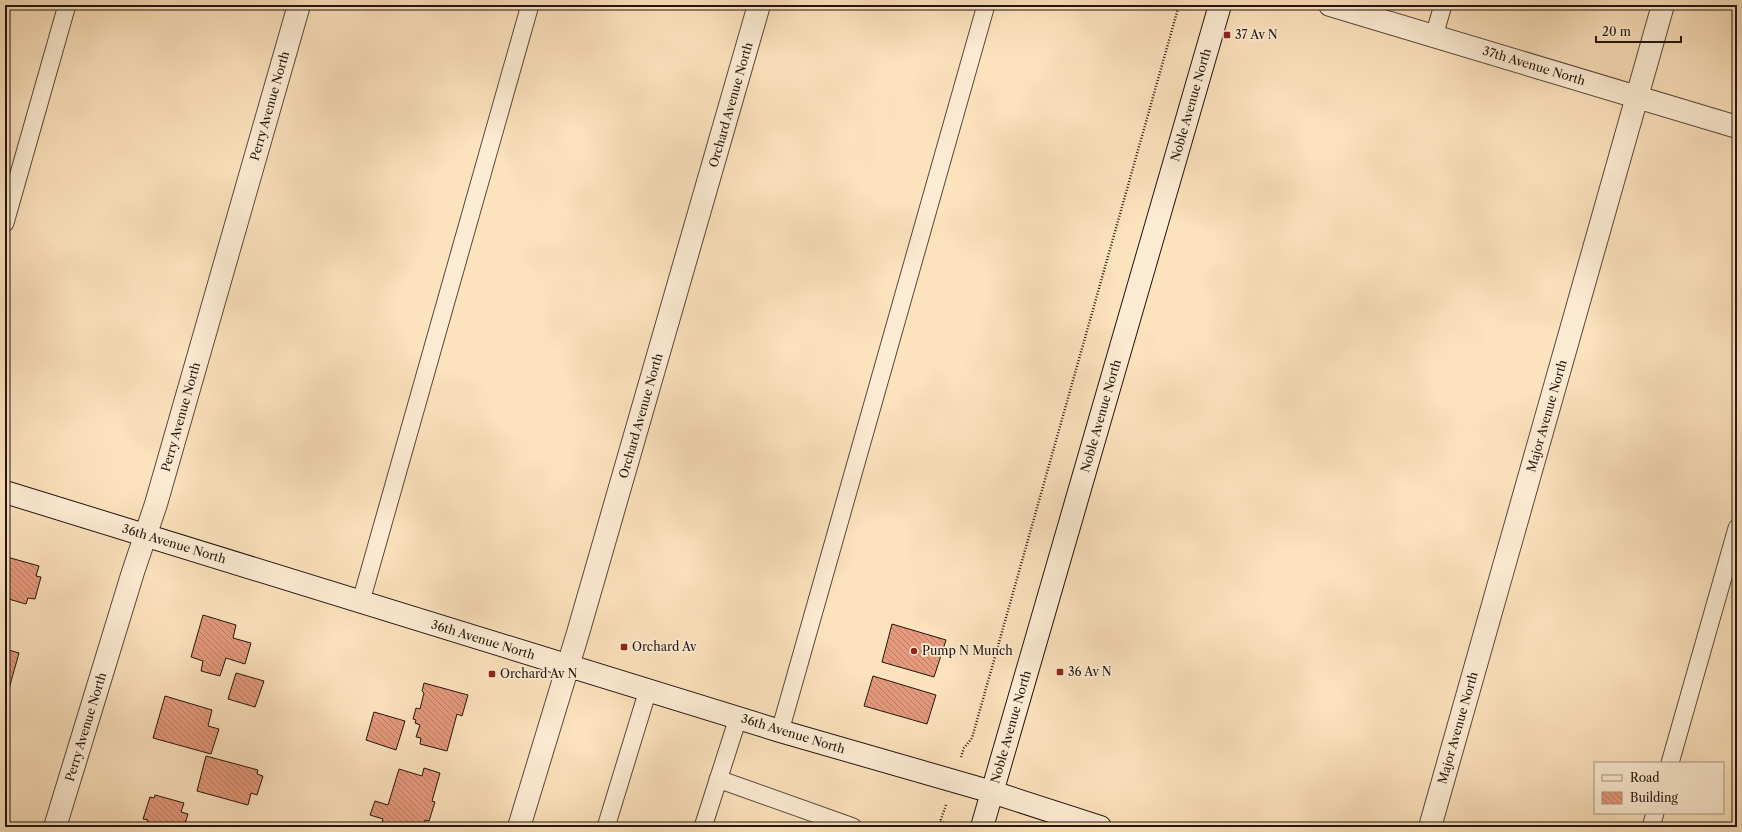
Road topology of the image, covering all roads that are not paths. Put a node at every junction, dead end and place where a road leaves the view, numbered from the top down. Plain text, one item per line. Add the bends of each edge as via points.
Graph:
1 (67, 5) edge
2 (299, 5) edge
3 (530, 5) edge
4 (759, 5) edge
5 (986, 5) edge
6 (1220, 5) edge
7 (1330, 5) edge
8 (1443, 5) edge
9 (1663, 5) edge
10 (1434, 36) junction
11 (1637, 97) junction
12 (1737, 127) edge
13 (5, 223) edge
14 (5, 492) edge
15 (1737, 528) edge
16 (145, 536) junction
17 (360, 601) junction
18 (569, 666) junction
19 (648, 690) junction
20 (738, 718) junction
21 (780, 731) junction
22 (1670, 762) edge
23 (718, 779) junction
24 (992, 792) junction
25 (1655, 814) edge
26 (55, 827) edge
27 (519, 827) edge
28 (606, 827) edge
29 (703, 827) edge
30 (853, 827) edge
31 (982, 827) edge
32 (1100, 827) edge
33 (1430, 827) edge
34 (1651, 827) edge

1 - 13 lane
2 - 16 street, Perry Avenue North
3 - 17 lane
4 - 18 street, Orchard Avenue North
5 - 21 lane
6 - 24 street, Noble Avenue North
7 - 10 street, 37th Avenue North
8 - 10 lane
9 - 11 street, Major Avenue North
10 - 11 street, 37th Avenue North
11 - 12 street, 37th Avenue North
11 - 33 street, Major Avenue North
14 - 16 street, 36th Avenue North
15 - 22 lane
16 - 17 street, 36th Avenue North
16 - 26 street, Perry Avenue North
17 - 18 street, 36th Avenue North
18 - 19 street, 36th Avenue North
18 - 27 street, Orchard Avenue North
19 - 20 street, 36th Avenue North
19 - 28 lane
20 - 21 street, 36th Avenue North
20 - 23 lane
21 - 24 street, 36th Avenue North
23 - 29 lane
23 - 30 lane
24 - 31 street, Noble Avenue North
24 - 32 street, 36th Avenue North
25 - 34 lane

